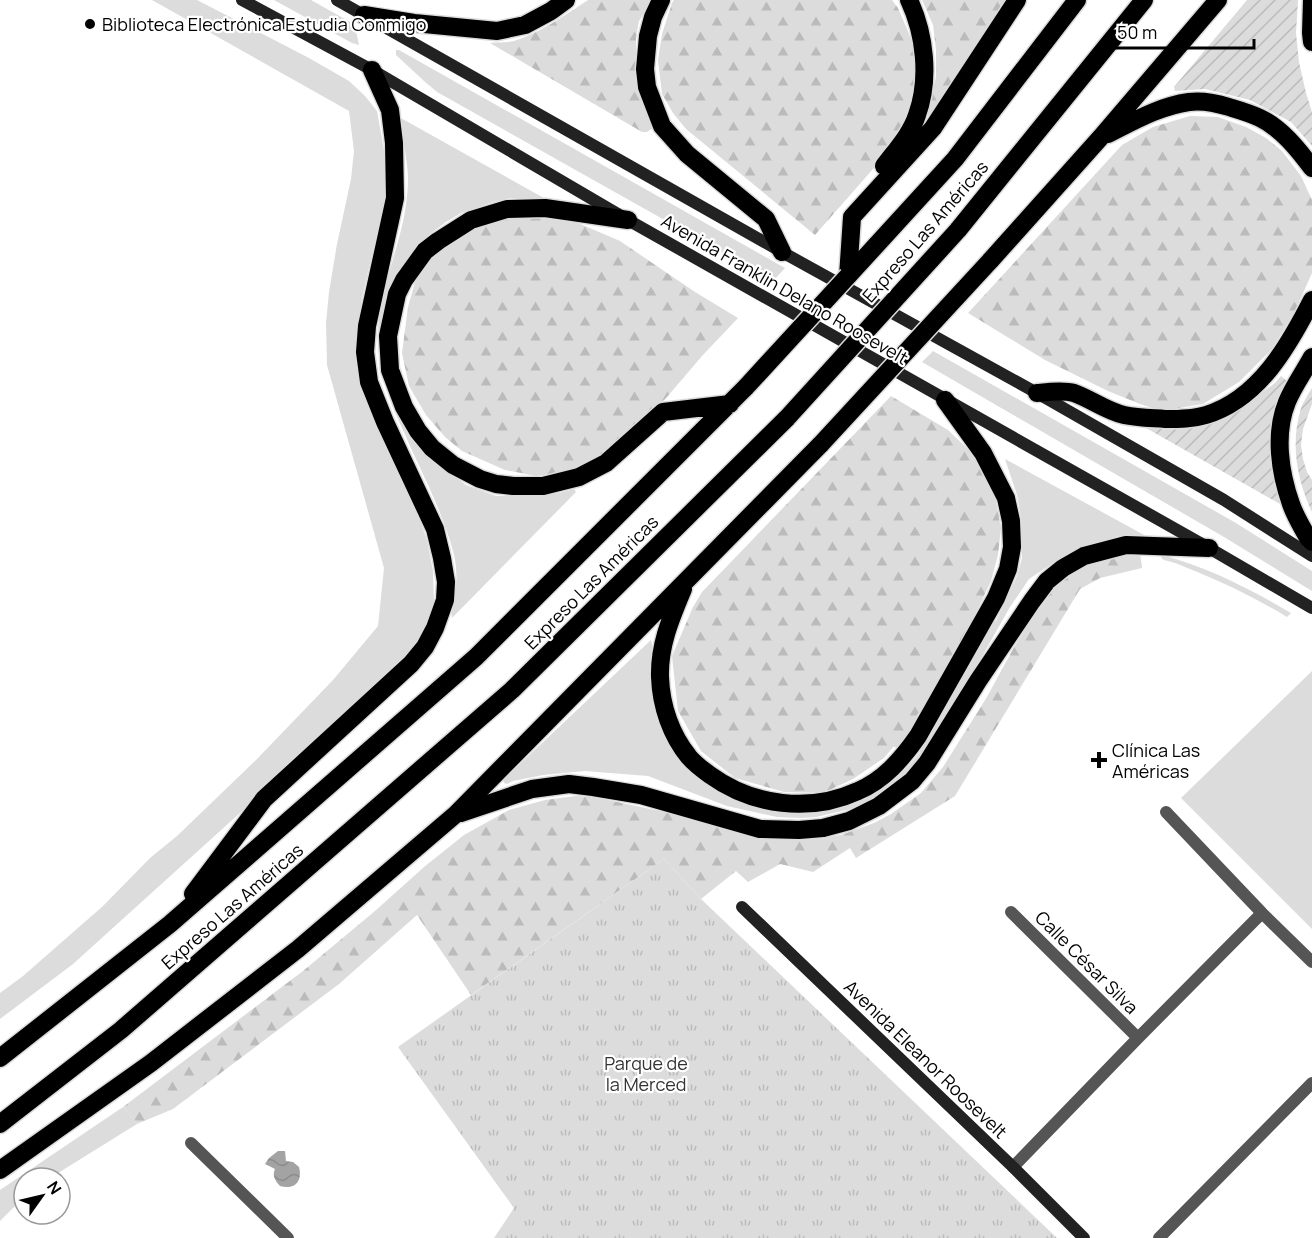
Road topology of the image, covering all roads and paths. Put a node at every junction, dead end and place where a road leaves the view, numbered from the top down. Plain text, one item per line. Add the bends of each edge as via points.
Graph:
1 (242, 0) edge
2 (337, 0) edge
3 (566, 0) edge
4 (661, 0) edge
5 (909, 0) edge
6 (1017, 0) edge
7 (1077, 0) edge
8 (1144, 0) edge
9 (1218, 0) edge
10 (1312, 0) edge
11 (364, 15) junction
12 (1312, 42) edge
13 (372, 70) junction
14 (1101, 137) junction
15 (1312, 168) edge
16 (882, 179) junction
17 (628, 220) junction
18 (782, 252) junction
19 (848, 276) junction
20 (1312, 300) edge
21 (1312, 357) edge
22 (1037, 393) junction
23 (945, 400) junction
24 (730, 404) junction
25 (1312, 542) edge
26 (1209, 548) junction
27 (1312, 556) edge
28 (685, 582) junction
29 (1312, 608) edge
30 (1166, 812) dead end
31 (456, 814) junction
32 (742, 907) dead end
33 (1011, 912) dead end
34 (1262, 913) junction
35 (170, 924) junction
36 (1312, 962) edge
37 (1138, 1038) junction
38 (0, 1058) edge
39 (1312, 1083) edge
40 (0, 1124) edge
41 (191, 1143) dead end
42 (1013, 1167) junction
43 (0, 1170) edge
44 (288, 1238) edge
45 (1084, 1238) edge
46 (1159, 1238) edge

1 - 13 main road, Avenida Franklin Delano Roosevelt
2 - 11 main road, Avenida Franklin Delano Roosevelt
3 - 11 highway via 525,25 497,31
4 - 18 highway via 652,17 645,69 647,87 662,126 687,154 766,219
5 - 16 highway via 923,45 922,95 917,116
6 - 16 highway via 933,128
7 - 19 highway, Expreso Las Américas via 955,159
8 - 40 highway, Expreso Las Américas, bridge via 958,230 787,418 512,690 121,1030
9 - 14 highway
10 - 12 highway
11 - 18 main road, Avenida Franklin Delano Roosevelt
13 - 17 main road, Avenida Franklin Delano Roosevelt
13 - 35 highway via 390,110 395,198 367,326 366,362 369,382 385,422 435,529 446,582 445,600 425,647 411,664 264,799
14 - 15 highway via 1155,111 1192,101 1212,102 1260,118 1290,141
14 - 28 highway, bridge via 821,444
16 - 19 highway via 852,217
17 - 23 main road, Avenida Franklin Delano Roosevelt
17 - 24 highway via 545,208 507,209 471,220 425,251 397,294 388,336 390,370 404,407 432,448 453,465 496,484 543,486 579,477 606,463 663,412
18 - 22 main road, Avenida Franklin Delano Roosevelt
19 - 24 highway, Expreso Las Américas, bridge
20 - 22 highway via 1261,379 1231,403 1206,415 1137,417 1072,392
21 - 25 highway via 1282,416 1280,454 1291,505
22 - 27 main road, Avenida Franklin Delano Roosevelt via 1224,500
23 - 26 main road, Avenida Franklin Delano Roosevelt
23 - 28 highway via 983,453 1006,498 1012,547 1008,569 996,598 918,736 896,764 871,785 826,802 780,803 735,790 691,759 669,722 660,678 662,647
24 - 35 highway, Expreso Las Américas via 476,657
26 - 29 main road, Avenida Franklin Delano Roosevelt
26 - 31 highway via 1126,545 1084,556 1063,568 1032,601 912,781 879,806 849,821 823,828 760,829 641,795 569,784 532,789
28 - 31 highway
30 - 34 street
31 - 43 highway via 298,949 151,1063
32 - 42 main road, Avenida Eleanor Roosevelt
33 - 37 street, Calle César Silva
34 - 36 street
34 - 37 street
35 - 38 highway, Expreso Las Américas
37 - 42 street
39 - 46 street
41 - 44 street
42 - 45 main road, Avenida Eleanor Roosevelt

